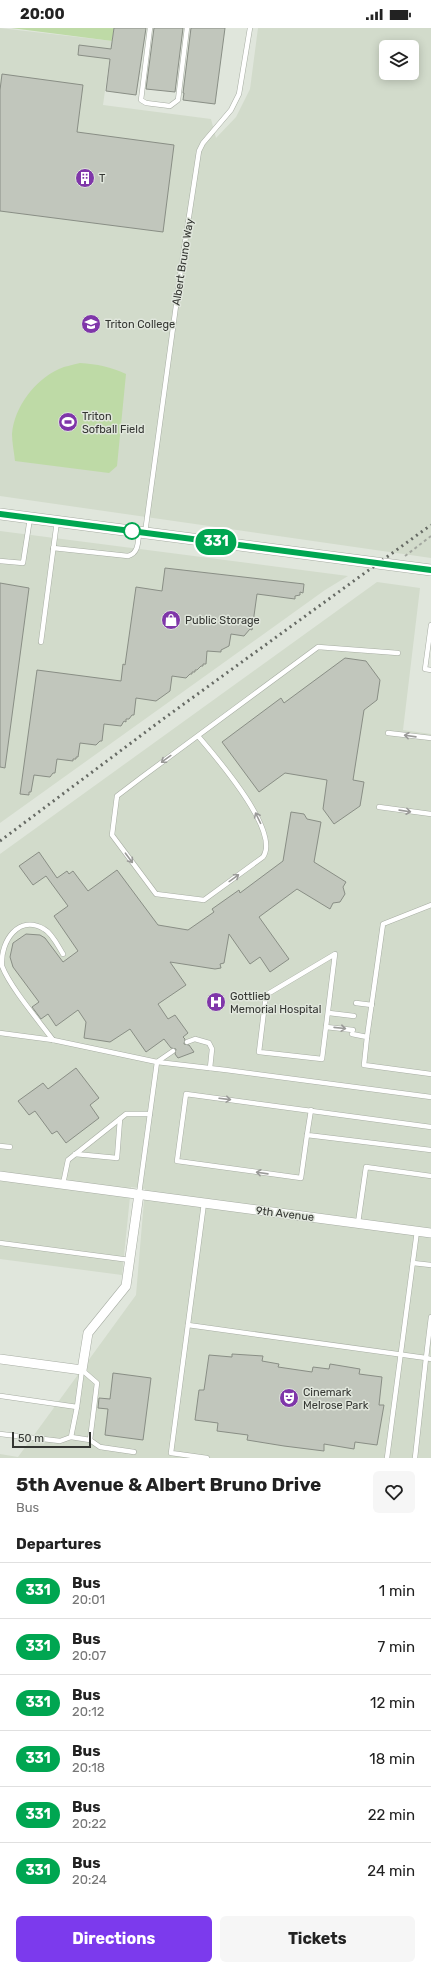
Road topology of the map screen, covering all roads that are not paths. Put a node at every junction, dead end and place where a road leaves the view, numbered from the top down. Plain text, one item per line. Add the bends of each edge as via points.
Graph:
1 (150, 28) edge
2 (187, 28) edge
3 (250, 28) edge
4 (0, 514) edge
5 (30, 518) junction
6 (57, 521) junction
7 (142, 532) junction
8 (53, 548) junction
9 (0, 561) edge
10 (431, 570) edge
11 (431, 625) edge
12 (430, 639) edge
13 (41, 642) dead end
14 (398, 653) dead end
15 (431, 670) edge
16 (388, 733) dead end
17 (198, 736) junction
18 (431, 738) edge
19 (379, 807) dead end
20 (431, 814) edge
21 (431, 905) edge
22 (63, 954) dead end
23 (356, 1003) dead end
24 (372, 1005) junction
25 (328, 1013) junction
26 (354, 1016) dead end
27 (326, 1027) junction
28 (0, 1033) edge
29 (367, 1036) junction
30 (53, 1040) junction
31 (187, 1042) dead end
32 (173, 1051) dead end
33 (157, 1062) junction
34 (210, 1068) junction
35 (431, 1074) edge
36 (431, 1097) edge
37 (311, 1110) junction
38 (150, 1114) junction
39 (120, 1119) junction
40 (431, 1127) edge
41 (307, 1135) junction
42 (0, 1146) edge
43 (10, 1147) dead end
44 (431, 1150) edge
45 (76, 1154) junction
46 (0, 1176) edge
47 (431, 1176) edge
48 (63, 1184) junction
49 (139, 1194) junction
50 (204, 1203) junction
51 (358, 1223) junction
52 (417, 1231) junction
53 (431, 1233) edge
54 (0, 1243) edge
55 (130, 1260) junction
56 (413, 1262) junction
57 (431, 1265) edge
58 (431, 1317) edge
59 (188, 1325) junction
60 (400, 1354) junction
61 (429, 1358) edge
62 (0, 1359) edge
63 (82, 1370) junction
64 (2, 1396) dead end
65 (77, 1407) junction
66 (0, 1434) edge
67 (71, 1438) junction
68 (90, 1440) junction
69 (134, 1452) dead end
70 (206, 1458) edge
71 (387, 1458) edge
72 (415, 1458) edge

1 - 2 lane via 141,100 170,106 178,100
3 - 7 lane, Albert Bruno Way via 240,94 231,110 203,143 197,160
4 - 5 street
5 - 6 street
5 - 9 lane via 23,563
6 - 7 street
6 - 8 lane
7 - 8 lane, Albert Bruno Way via 136,550 133,555 128,556
7 - 10 street
8 - 13 lane
11 - 12 lane
12 - 15 lane via 424,669
14 - 17 lane via 318,647
18 -> 16 lane
17 -> 17 lane via 117,796 112,835 156,894 204,900 265,853 264,831 257,816 244,794
19 -> 20 lane
21 - 24 lane via 383,924
22 - 30 lane via 46,930 38,926 24,925 13,930 5,937 1,946 2,966 8,978
23 - 24 lane
24 - 29 lane
25 - 26 lane
25 - 27 lane
25 - 27 lane via 335,954 266,995 259,1052 322,1059
27 -> 29 lane
28 - 30 lane
29 - 35 lane via 364,1065
30 - 33 lane
31 - 34 lane via 195,1039 209,1043 212,1049
32 - 33 lane
33 - 34 lane
33 - 38 lane
34 - 36 lane
37 - 40 lane
37 - 41 lane
41 -> 37 lane via 301,1178 177,1161 186,1094
38 - 39 lane via 126,1114
38 - 49 lane
39 - 45 lane
39 - 45 lane via 117,1158
41 - 44 lane
42 - 43 lane
45 - 48 lane via 68,1160
46 - 48 street, 9th Avenue
47 - 51 lane via 366,1166
48 - 49 street, 9th Avenue
49 - 50 street, 9th Avenue
49 - 55 street
50 - 51 street, 9th Avenue
50 - 59 lane
51 - 52 street, 9th Avenue
52 - 53 street, 9th Avenue
52 - 56 lane
54 - 55 lane
55 - 63 street via 126,1286 88,1333
56 - 57 lane
56 - 60 lane
58 - 61 lane
59 - 60 lane
59 - 70 lane via 172,1453
60 - 61 lane
60 - 71 lane
61 - 72 lane
62 - 63 street
63 - 65 lane
63 - 68 lane via 97,1383
64 - 65 lane
65 - 67 lane
66 - 67 lane via 60,1441
67 - 68 lane
68 - 69 lane via 100,1447

